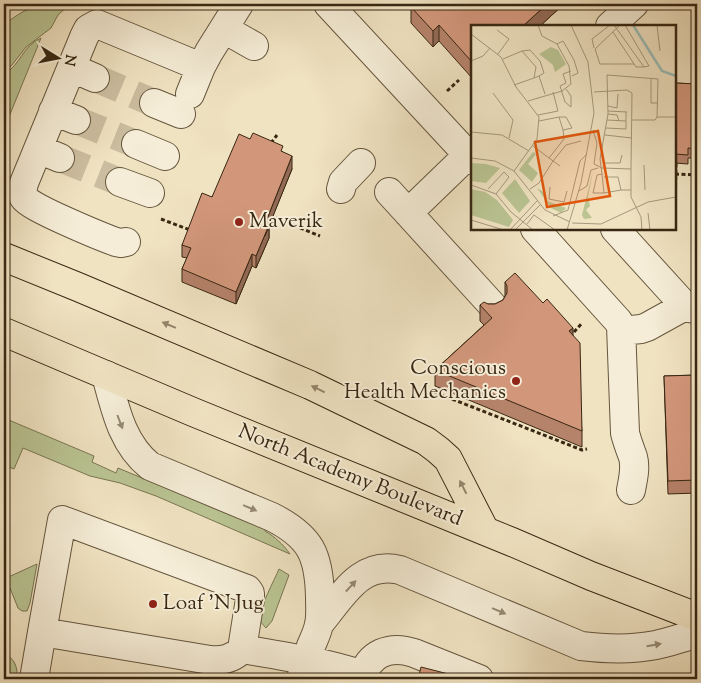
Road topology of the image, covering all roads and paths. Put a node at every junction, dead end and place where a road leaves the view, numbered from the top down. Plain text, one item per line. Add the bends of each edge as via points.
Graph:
1 (239, 4) edge
2 (328, 4) edge
3 (634, 4) edge
4 (611, 25) edge
5 (224, 29) junction
6 (254, 46) dead end
7 (201, 67) junction
8 (154, 103) tunnel mouth
9 (277, 135) dead end
10 (136, 144) tunnel mouth
11 (270, 146) edge
12 (165, 156) dead end
13 (471, 156) edge
14 (361, 162) dead end
15 (676, 174) edge
16 (697, 175) edge
17 (120, 182) tunnel mouth
18 (341, 190) dead end
19 (389, 192) dead end
20 (150, 193) dead end
21 (408, 213) junction
22 (160, 218) dead end
23 (276, 218) edge
24 (536, 230) edge
25 (616, 230) edge
26 (195, 232) edge
27 (320, 236) dead end
28 (126, 242) dead end
29 (4, 257) edge
30 (492, 305) edge
31 (691, 308) edge
32 (622, 331) junction
33 (4, 332) edge
34 (106, 376) junction
35 (434, 392) edge
36 (587, 449) dead end
37 (631, 490) dead end
38 (485, 531) junction
39 (697, 617) edge
40 (319, 624) junction
41 (42, 632) junction
42 (697, 634) edge
43 (242, 650) junction
44 (304, 669) edge
45 (208, 670) edge
46 (363, 677) edge
47 (34, 679) edge
48 (479, 679) edge

1 - 5 lane
2 - 13 lane
3 - 4 lane
5 - 6 lane
5 - 7 lane
7 - 8 lane via 186,104
7 - 28 lane via 97,24 88,29 83,73 49,154 24,183 23,196 38,208 113,241
9 - 11 path
10 - 12 lane
13 - 21 lane
14 - 18 lane
15 - 16 path
17 - 20 lane
19 - 21 lane
21 - 30 lane
22 - 26 path
23 - 27 path
24 - 32 lane via 618,321
25 - 31 lane
38 -> 29 highway via 448,459 426,441 310,385
31 - 32 lane via 641,329
32 - 37 lane via 626,433 634,467
33 - 34 highway, North Academy Boulevard
34 - 38 highway, North Academy Boulevard
34 -> 40 lane via 129,443 150,466 272,517 302,538 314,555 319,571
35 - 36 path via 582,450
38 - 39 highway, North Academy Boulevard
40 -> 42 lane via 363,574 387,568 400,570 582,646 629,648
40 - 44 lane
41 - 43 lane via 62,520 247,589 250,599
41 - 45 lane
41 - 47 lane
43 - 44 lane
43 - 45 lane
44 - 46 lane via 333,666
46 - 48 lane via 367,666 378,655 397,649

